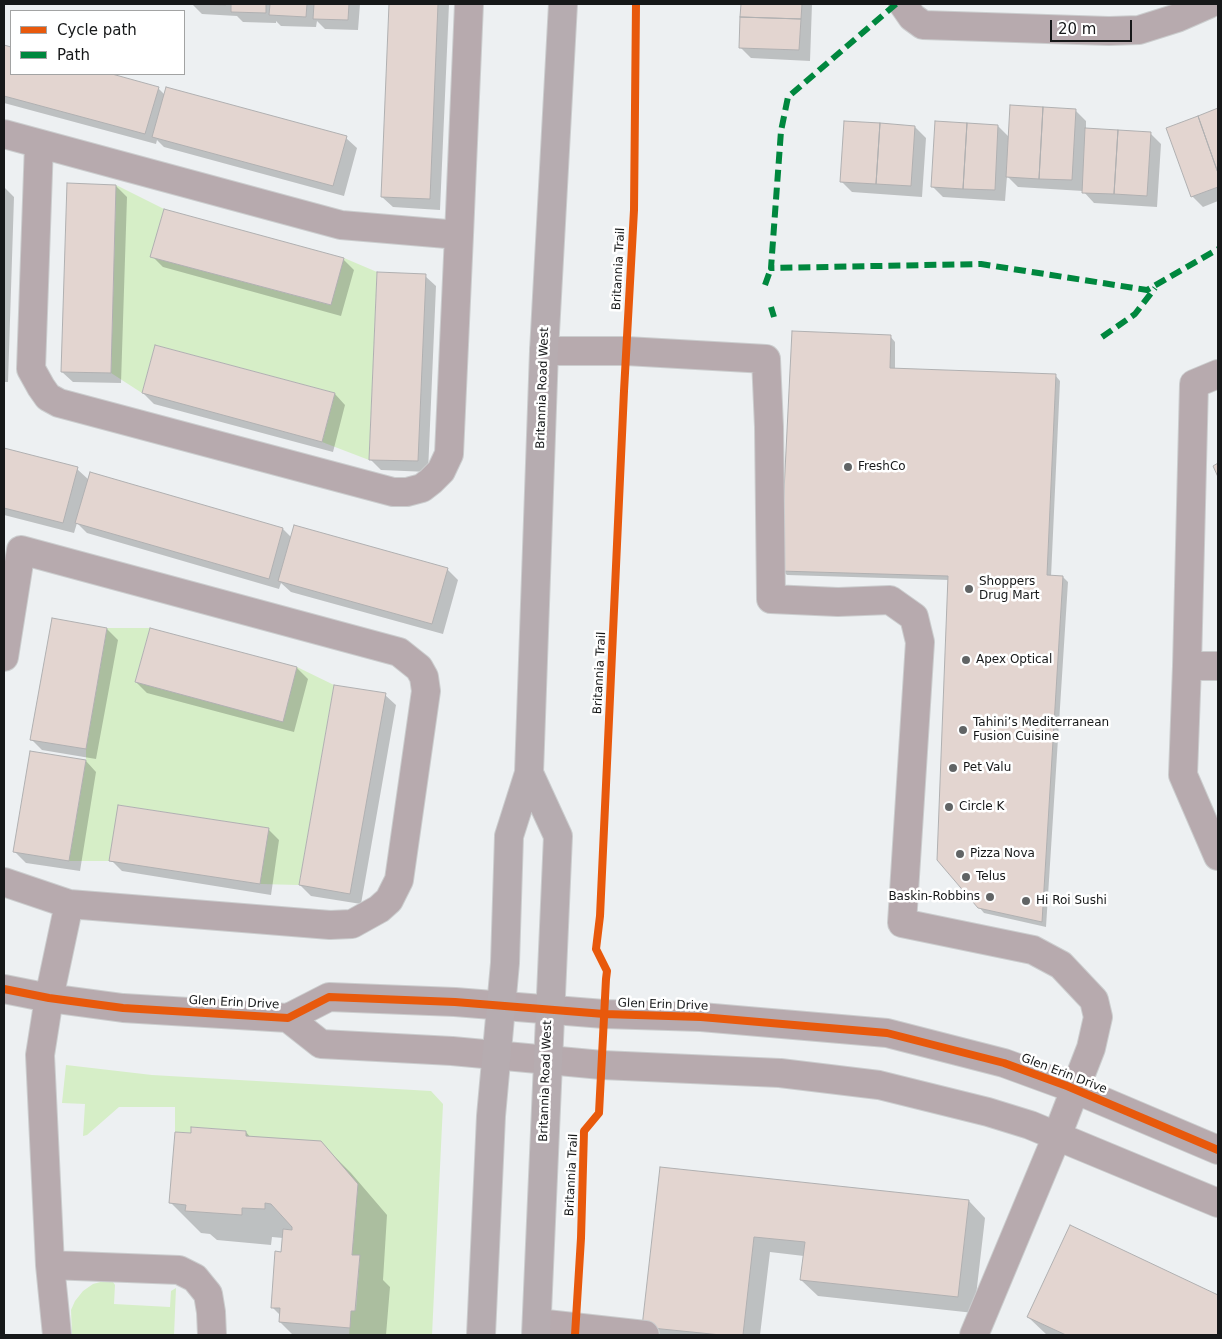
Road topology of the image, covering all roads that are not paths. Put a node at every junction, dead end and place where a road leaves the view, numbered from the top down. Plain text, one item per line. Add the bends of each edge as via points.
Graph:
1 (469, 4) edge
2 (563, 4) edge
3 (903, 4) edge
4 (1209, 4) edge
5 (4, 134) edge
6 (38, 144) junction
7 (459, 236) junction
8 (544, 351) junction
9 (1218, 374) edge
10 (13, 548) edge
11 (4, 657) edge
12 (1187, 666) junction
13 (1218, 666) edge
14 (529, 773) junction
15 (1218, 856) edge
16 (4, 882) edge
17 (69, 904) junction
18 (4, 989) edge
19 (49, 998) junction
20 (500, 1006) junction
21 (550, 1009) junction
22 (288, 1018) junction
23 (496, 1054) junction
24 (547, 1060) junction
25 (1075, 1090) junction
26 (1058, 1136) junction
27 (1218, 1150) edge
28 (1218, 1203) edge
29 (50, 1265) junction
30 (536, 1329) edge
31 (57, 1335) edge
32 (212, 1335) edge
33 (481, 1335) edge
34 (645, 1335) edge
35 (974, 1335) edge

1 - 7 street
2 - 8 main road, Britannia Road West
3 - 4 street via 923,25 1109,31 1139,30
5 - 6 street
6 - 7 street via 341,225
6 - 7 street via 30,354 31,369 48,397 59,403 393,492 422,488 441,471 450,454
8 - 14 main road, Britannia Road West
8 - 25 street via 626,351 766,359 771,599 890,600 914,617 920,642 902,923 1033,950 1061,965 1094,1000 1098,1017 1094,1041
9 - 12 street via 1194,384
10 - 11 street
10 - 17 street via 383,646 411,660 424,676 424,708 399,880 389,900 365,918 352,924 330,925
12 - 13 street
12 - 15 street via 1183,775
14 - 20 main road, Britannia Road West via 509,836
14 - 21 main road, Britannia Road West via 558,836
16 - 17 street
17 - 19 street
18 - 19 street, Glen Erin Drive
19 - 22 street, Glen Erin Drive via 123,1008
19 - 29 street via 40,1055
20 - 21 street, Glen Erin Drive
20 - 22 street, Glen Erin Drive via 328,997
20 - 23 main road, Britannia Road West
21 - 24 main road, Britannia Road West
21 - 25 street, Glen Erin Drive via 701,1017 887,1033 1004,1063
22 - 23 street, Glen Erin Drive via 322,1044
23 - 24 street, Glen Erin Drive
23 - 33 main road, Britannia Road West
24 - 26 street, Glen Erin Drive via 780,1073 879,1085 988,1112
24 - 30 main road, Britannia Road West
25 - 26 street
25 - 27 street, Glen Erin Drive
26 - 28 street, Glen Erin Drive
26 - 35 street
29 - 31 street
29 - 32 street via 179,1270 195,1278 208,1294
30 - 34 street

